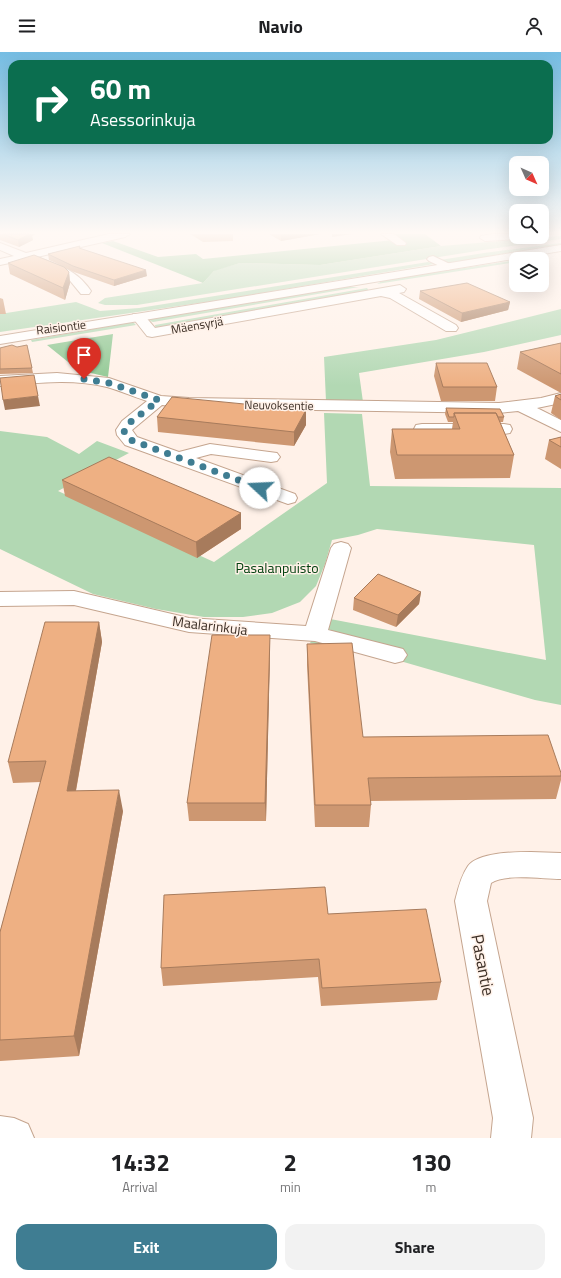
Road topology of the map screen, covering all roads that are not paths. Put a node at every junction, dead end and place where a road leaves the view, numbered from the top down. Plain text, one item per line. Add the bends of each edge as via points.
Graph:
1 (80, 285) edge
2 (337, 285) edge
3 (367, 285) edge
4 (400, 289) dead end
5 (84, 291) dead end
6 (381, 292) junction
7 (300, 307) junction
8 (138, 317) junction
9 (316, 317) dead end
10 (122, 320) junction
11 (451, 328) dead end
12 (0, 334) edge
13 (0, 340) edge
14 (0, 381) edge
15 (561, 398) edge
16 (159, 400) junction
17 (521, 406) junction
18 (434, 408) junction
19 (561, 428) edge
20 (422, 429) edge
21 (441, 429) junction
22 (504, 429) edge
23 (533, 430) dead end
24 (167, 443) dead end
25 (210, 449) junction
26 (272, 457) dead end
27 (178, 458) junction
28 (288, 498) dead end
29 (341, 548) dead end
30 (0, 599) edge
31 (315, 634) junction
32 (396, 655) dead end
33 (561, 866) edge
34 (0, 1136) edge
35 (14, 1138) edge
36 (511, 1138) edge

1 - 5 street
2 - 8 street, Raisiontie
3 - 6 street
4 - 6 street, Mäensyrjä
6 - 7 street, Mäensyrjä
6 - 11 street via 394,295
7 - 8 street, Mäensyrjä via 152,333
7 - 9 street
8 - 10 street, Raisiontie
10 - 12 street, Raisiontie
10 - 13 street, Raisiontie
14 - 16 street, Neuvoksentie via 57,377 84,379 109,383
15 - 17 street, Neuvoksentie
16 - 18 street, Neuvoksentie via 189,403
16 - 27 street via 128,424 124,430 125,435 131,440
17 - 18 street, Neuvoksentie
17 - 19 street
18 - 21 street
19 - 23 street
20 - 21 street
21 - 22 street
24 - 25 street
25 - 26 street
25 - 27 street
27 - 28 street
29 - 31 street
30 - 31 street, Maalarinkuja via 74,598 189,625
31 - 32 street, Maalarinkuja
33 - 36 street, Pasantie via 501,866 487,870 480,874 471,901 513,1118
34 - 35 street

